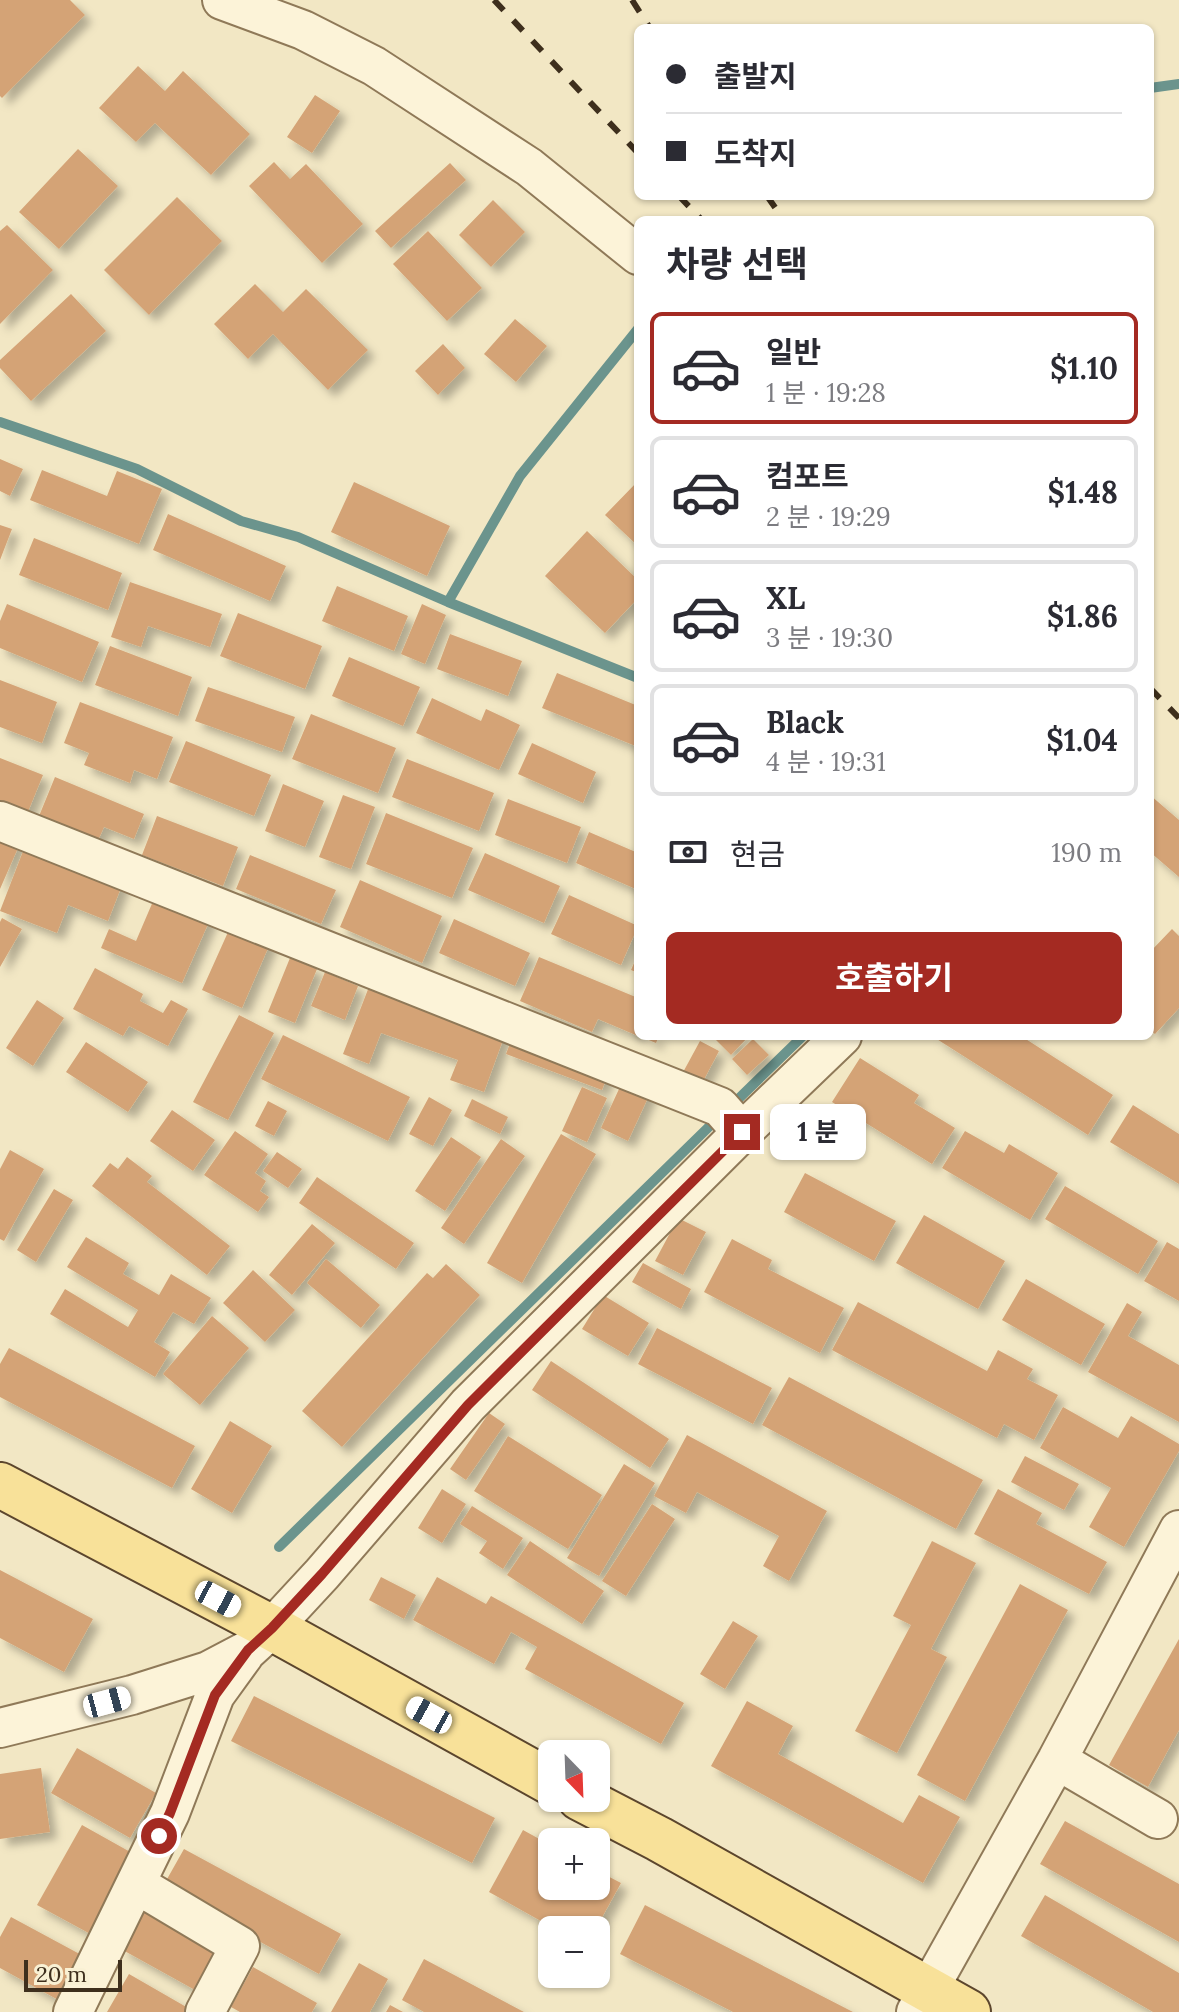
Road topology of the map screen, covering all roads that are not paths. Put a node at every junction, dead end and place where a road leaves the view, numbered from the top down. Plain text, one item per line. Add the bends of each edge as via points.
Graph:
1 (222, 0) edge
2 (634, 252) edge
3 (0, 821) edge
4 (837, 1040) edge
5 (731, 1119) junction
6 (0, 1485) edge
7 (1179, 1530) edge
8 (260, 1639) junction
9 (0, 1728) edge
10 (1057, 1760) junction
11 (538, 1776) edge
12 (604, 1812) edge
13 (1158, 1819) dead end
14 (136, 1884) junction
15 (922, 2001) edge
16 (73, 2012) edge
17 (205, 2012) edge
18 (968, 2012) edge

1 - 2 street via 303,30 374,66 529,167
3 - 5 street
4 - 5 street
5 - 8 street
6 - 8 main road
7 - 10 street
8 - 9 street via 208,1671
8 - 11 main road
8 - 14 street via 215,1695
10 - 13 street
10 - 15 street
12 - 15 main road
14 - 16 street
14 - 17 street via 240,1946
15 - 18 main road

